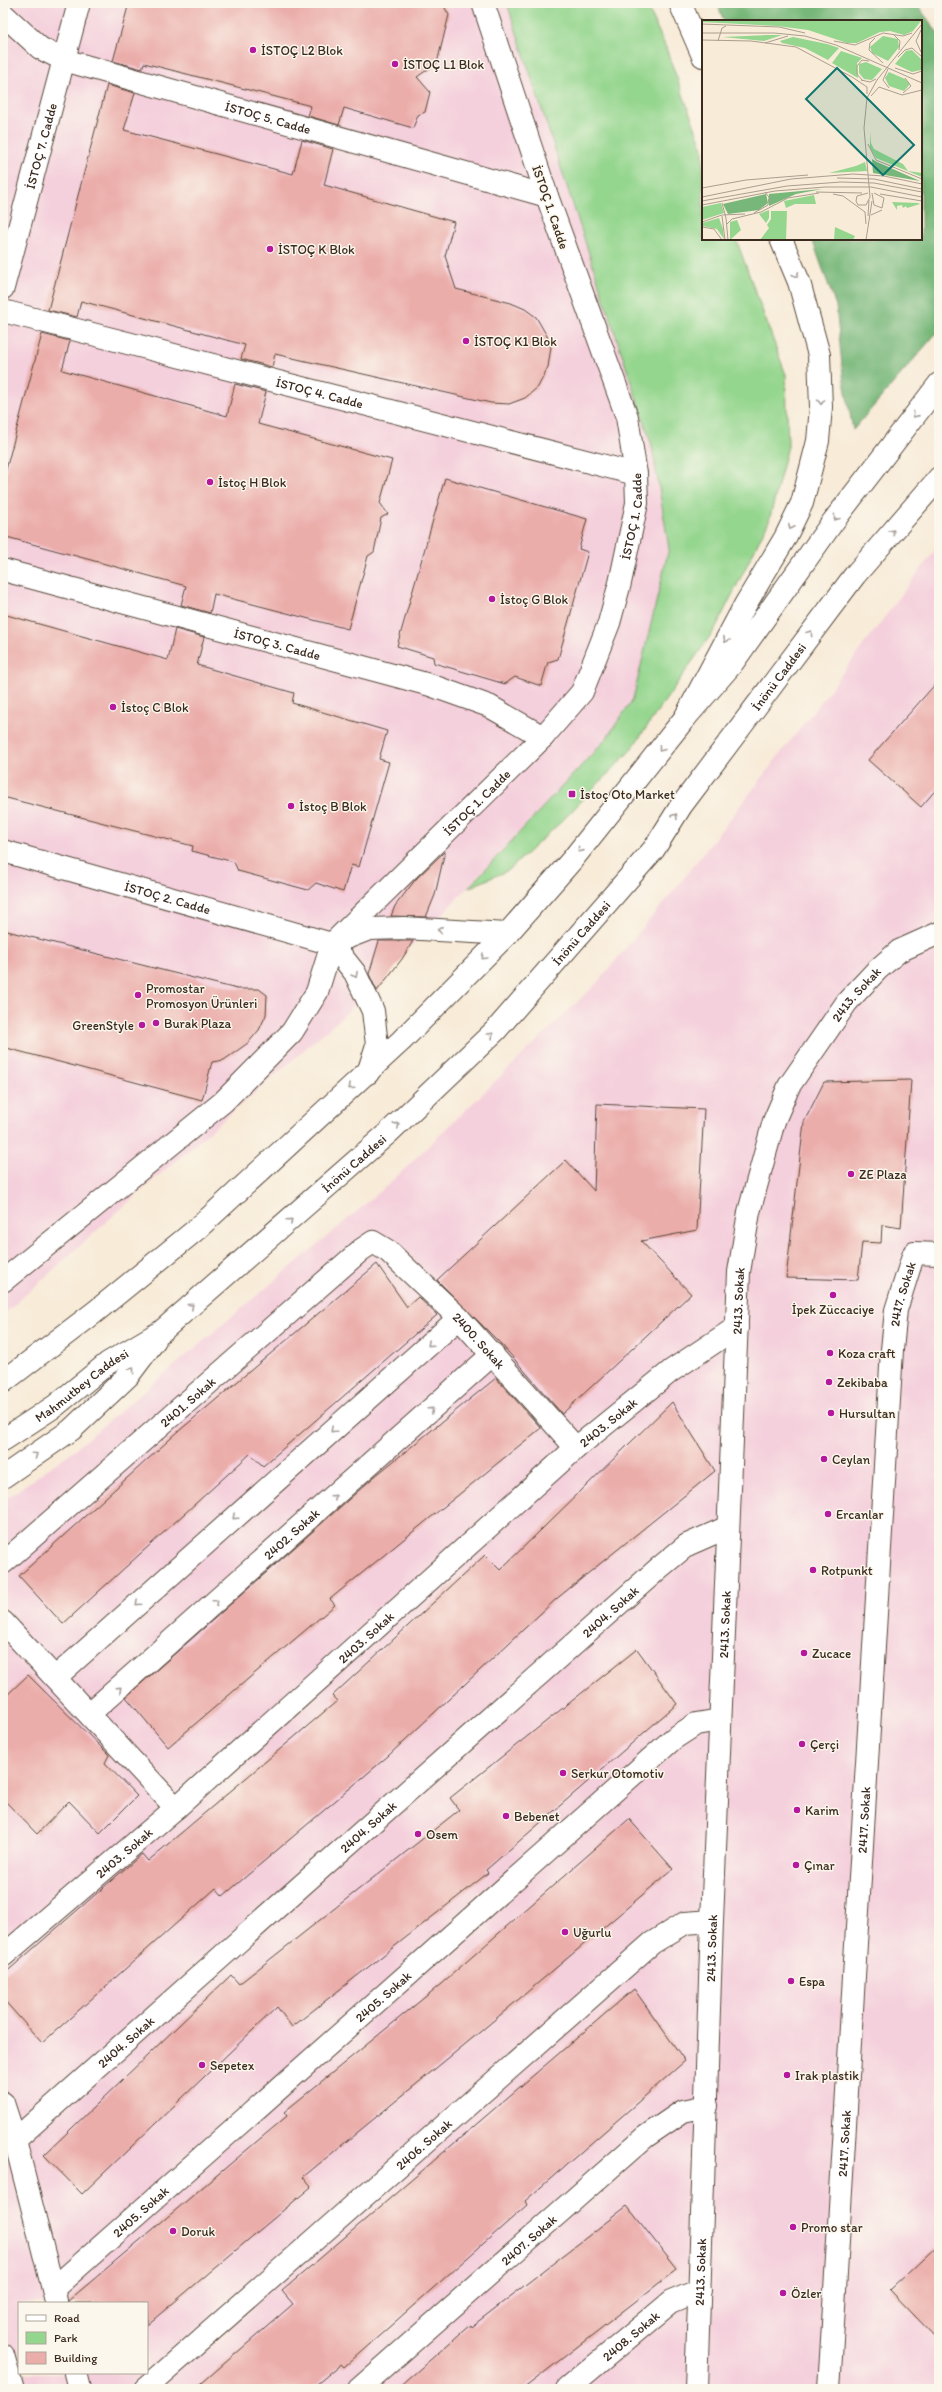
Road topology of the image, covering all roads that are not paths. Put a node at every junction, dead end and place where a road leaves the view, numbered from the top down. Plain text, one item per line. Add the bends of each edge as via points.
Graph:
1 (79, 3) edge
2 (483, 3) edge
3 (680, 3) edge
4 (3, 14) edge
5 (702, 54) edge
6 (64, 60) junction
7 (547, 196) junction
8 (781, 240) edge
9 (3, 288) edge
10 (3, 311) edge
11 (939, 384) edge
12 (636, 474) junction
13 (939, 478) edge
14 (3, 570) edge
15 (685, 718) junction
16 (543, 737) junction
17 (3, 851) edge
18 (939, 933) edge
19 (507, 934) junction
20 (332, 944) junction
21 (368, 1073) junction
22 (373, 1242) joint
23 (939, 1254) edge
24 (3, 1281) edge
25 (459, 1318) junction
26 (737, 1328) junction
27 (162, 1331) junction
28 (494, 1354) junction
29 (3, 1382) edge
30 (3, 1440) edge
31 (576, 1448) junction
32 (3, 1477) edge
33 (728, 1527) junction
34 (3, 1563) edge
35 (3, 1622) edge
36 (56, 1676) junction
37 (90, 1714) junction
38 (720, 1720) junction
39 (176, 1808) junction
40 (712, 1920) junction
41 (3, 1956) edge
42 (3, 2103) edge
43 (707, 2106) junction
44 (15, 2140) junction
45 (700, 2290) junction
46 (55, 2296) edge
47 (3, 2355) edge
48 (75, 2374) edge
49 (13, 2389) edge
50 (79, 2389) edge
51 (146, 2389) edge
52 (359, 2389) edge
53 (567, 2389) edge
54 (696, 2389) edge
55 (829, 2389) edge

1 - 6 main road, İSTOÇ 7. Cadde
2 - 7 main road, İSTOÇ 1. Cadde
3 - 5 main road
4 - 6 main road, İSTOÇ 5. Cadde via 40,48
6 - 7 main road, İSTOÇ 5. Cadde
6 - 9 main road, İSTOÇ 7. Cadde
7 - 12 main road, İSTOÇ 1. Cadde via 627,417
8 -> 15 main road via 799,282 819,355 821,407 818,441 802,503
10 - 12 main road, İSTOÇ 4. Cadde
11 -> 15 main road via 837,517 731,665
12 - 16 main road, İSTOÇ 1. Cadde via 637,503 609,623 582,692
27 -> 13 main road, İnönü Caddesi via 280,1230 425,1099 496,1030 654,849 686,800 850,581
14 - 16 main road, İSTOÇ 3. Cadde via 430,685 489,706
15 -> 19 main road via 572,860
16 - 20 main road, İSTOÇ 1. Cadde
17 - 20 main road, İSTOÇ 2. Cadde
18 - 26 main road, 2413. Sokak via 899,951 878,970 847,1002 789,1086 774,1121 749,1212 739,1272
19 -> 20 main road via 404,928 370,929
19 -> 21 main road
20 -> 21 main road via 355,973 373,1010 377,1045
20 - 24 main road via 317,992 292,1032 223,1102
21 -> 29 main road via 197,1229 95,1312
22 - 25 main road, 2400. Sokak via 388,1250
22 - 34 main road, 2401. Sokak
23 - 55 main road, 2417. Sokak via 914,1253 896,1310 892,1350
25 - 28 main road, 2400. Sokak
25 -> 36 main road
26 - 31 main road, 2403. Sokak via 671,1371
26 - 33 main road, 2413. Sokak
27 - 30 main road, Mahmutbey Caddesi via 108,1363 55,1406
32 -> 27 main road via 71,1430 128,1376
28 - 31 main road, 2400. Sokak
37 -> 28 main road, 2402. Sokak
31 - 39 main road, 2403. Sokak
33 - 38 main road, 2413. Sokak
33 - 44 main road, 2404. Sokak via 687,1545 659,1568
35 - 36 main road
36 - 37 main road
37 - 39 main road
38 - 40 main road, 2413. Sokak
38 - 46 main road, 2405. Sokak via 696,1724 673,1740
39 - 41 main road, 2403. Sokak
40 - 43 main road, 2413. Sokak
40 - 51 main road, 2406. Sokak via 685,1923 652,1943
42 - 44 main road
43 - 45 main road, 2413. Sokak
43 - 52 main road, 2407. Sokak via 683,2111 645,2137
44 - 46 main road
45 - 53 main road, 2408. Sokak via 671,2302
45 - 54 main road, 2413. Sokak
47 - 49 main road
48 - 50 main road

